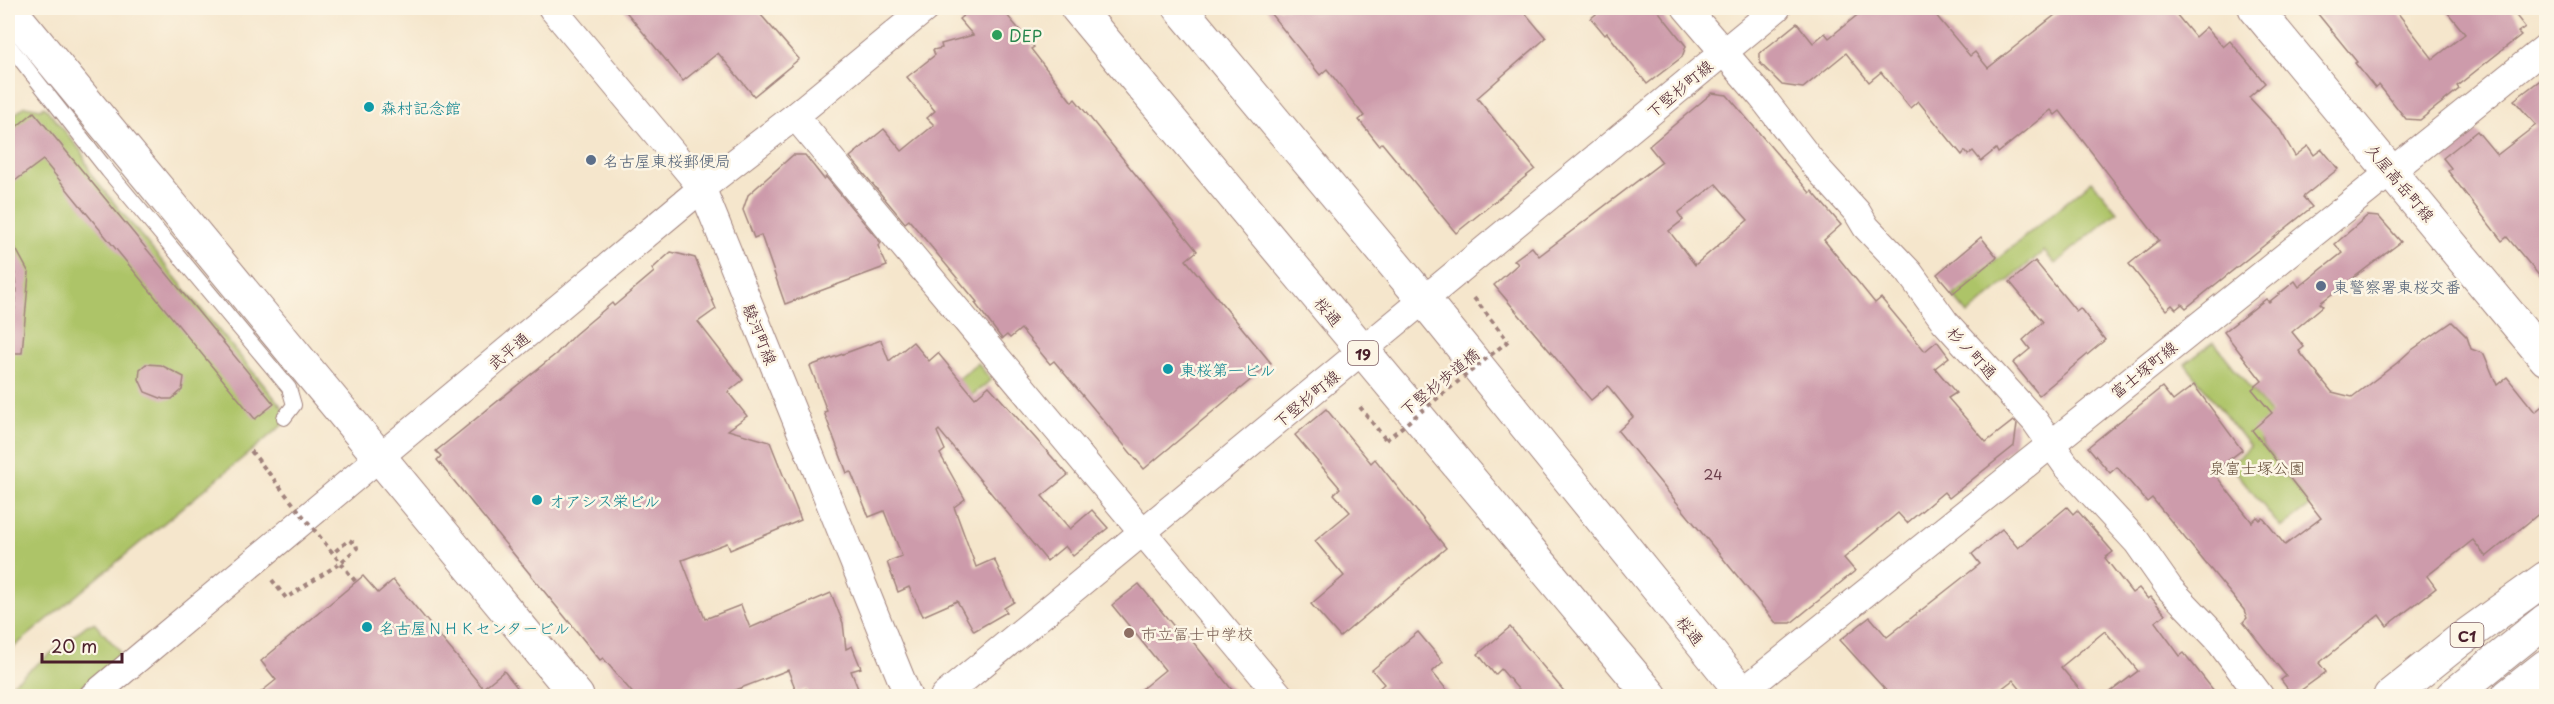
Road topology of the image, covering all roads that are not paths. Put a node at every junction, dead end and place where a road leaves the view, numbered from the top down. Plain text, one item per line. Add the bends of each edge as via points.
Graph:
1 (552, 8) edge
2 (926, 8) edge
3 (1077, 8) edge
4 (1180, 8) edge
5 (1686, 8) edge
6 (1777, 8) edge
7 (2255, 8) edge
8 (18, 27) edge
9 (2547, 47) edge
10 (1724, 51) junction
11 (795, 116) junction
12 (2391, 170) junction
13 (702, 188) junction
14 (1424, 300) junction
15 (1362, 351) junction
16 (2547, 358) edge
17 (284, 418) dead end
18 (2051, 443) junction
19 (379, 459) junction
20 (1144, 532) junction
21 (2547, 578) edge
22 (2547, 588) edge
23 (2547, 620) edge
24 (2547, 666) edge
25 (1743, 695) edge
26 (93, 696) edge
27 (576, 696) edge
28 (908, 696) edge
29 (944, 696) edge
30 (1280, 696) edge
31 (1651, 696) edge
32 (2260, 696) edge
33 (2390, 696) edge
34 (2406, 696) edge
35 (2452, 696) edge
36 (2508, 696) edge

1 - 13 street, 駿河町線
2 - 11 street, 武平通
3 - 15 main road, 桜通 / 19
4 - 14 main road, 桜通
5 - 10 street, 杉ノ町通
6 - 10 street, 下竪杉町線
7 - 12 main road, 久屋高岳町線
8 - 17 lane via 108,171 289,388 294,405
8 - 19 main road
9 - 12 street, 富士塚町線
10 - 14 street, 下竪杉町線
10 - 18 street, 杉ノ町通 via 1866,227 1909,272 1945,322
11 - 13 street, 武平通
11 - 20 street
12 - 16 main road, 久屋高岳町線
12 - 18 street, 富士塚町線
13 - 19 street, 武平通
13 - 28 street, 駿河町線
14 - 15 street, 下竪杉町線
14 - 25 main road, 桜通
15 - 20 street, 下竪杉町線
15 - 31 main road, 桜通 / 19
18 - 25 street, 富士塚町線
18 - 32 street, 杉ノ町通 via 2091,495 2137,542 2170,589 2216,636
19 - 26 street, 武平通
19 - 27 main road
20 - 29 street, 下竪杉町線
20 - 30 street
21 - 33 main road, C1
22 - 34 main road
23 - 35 main road
24 - 36 main road

